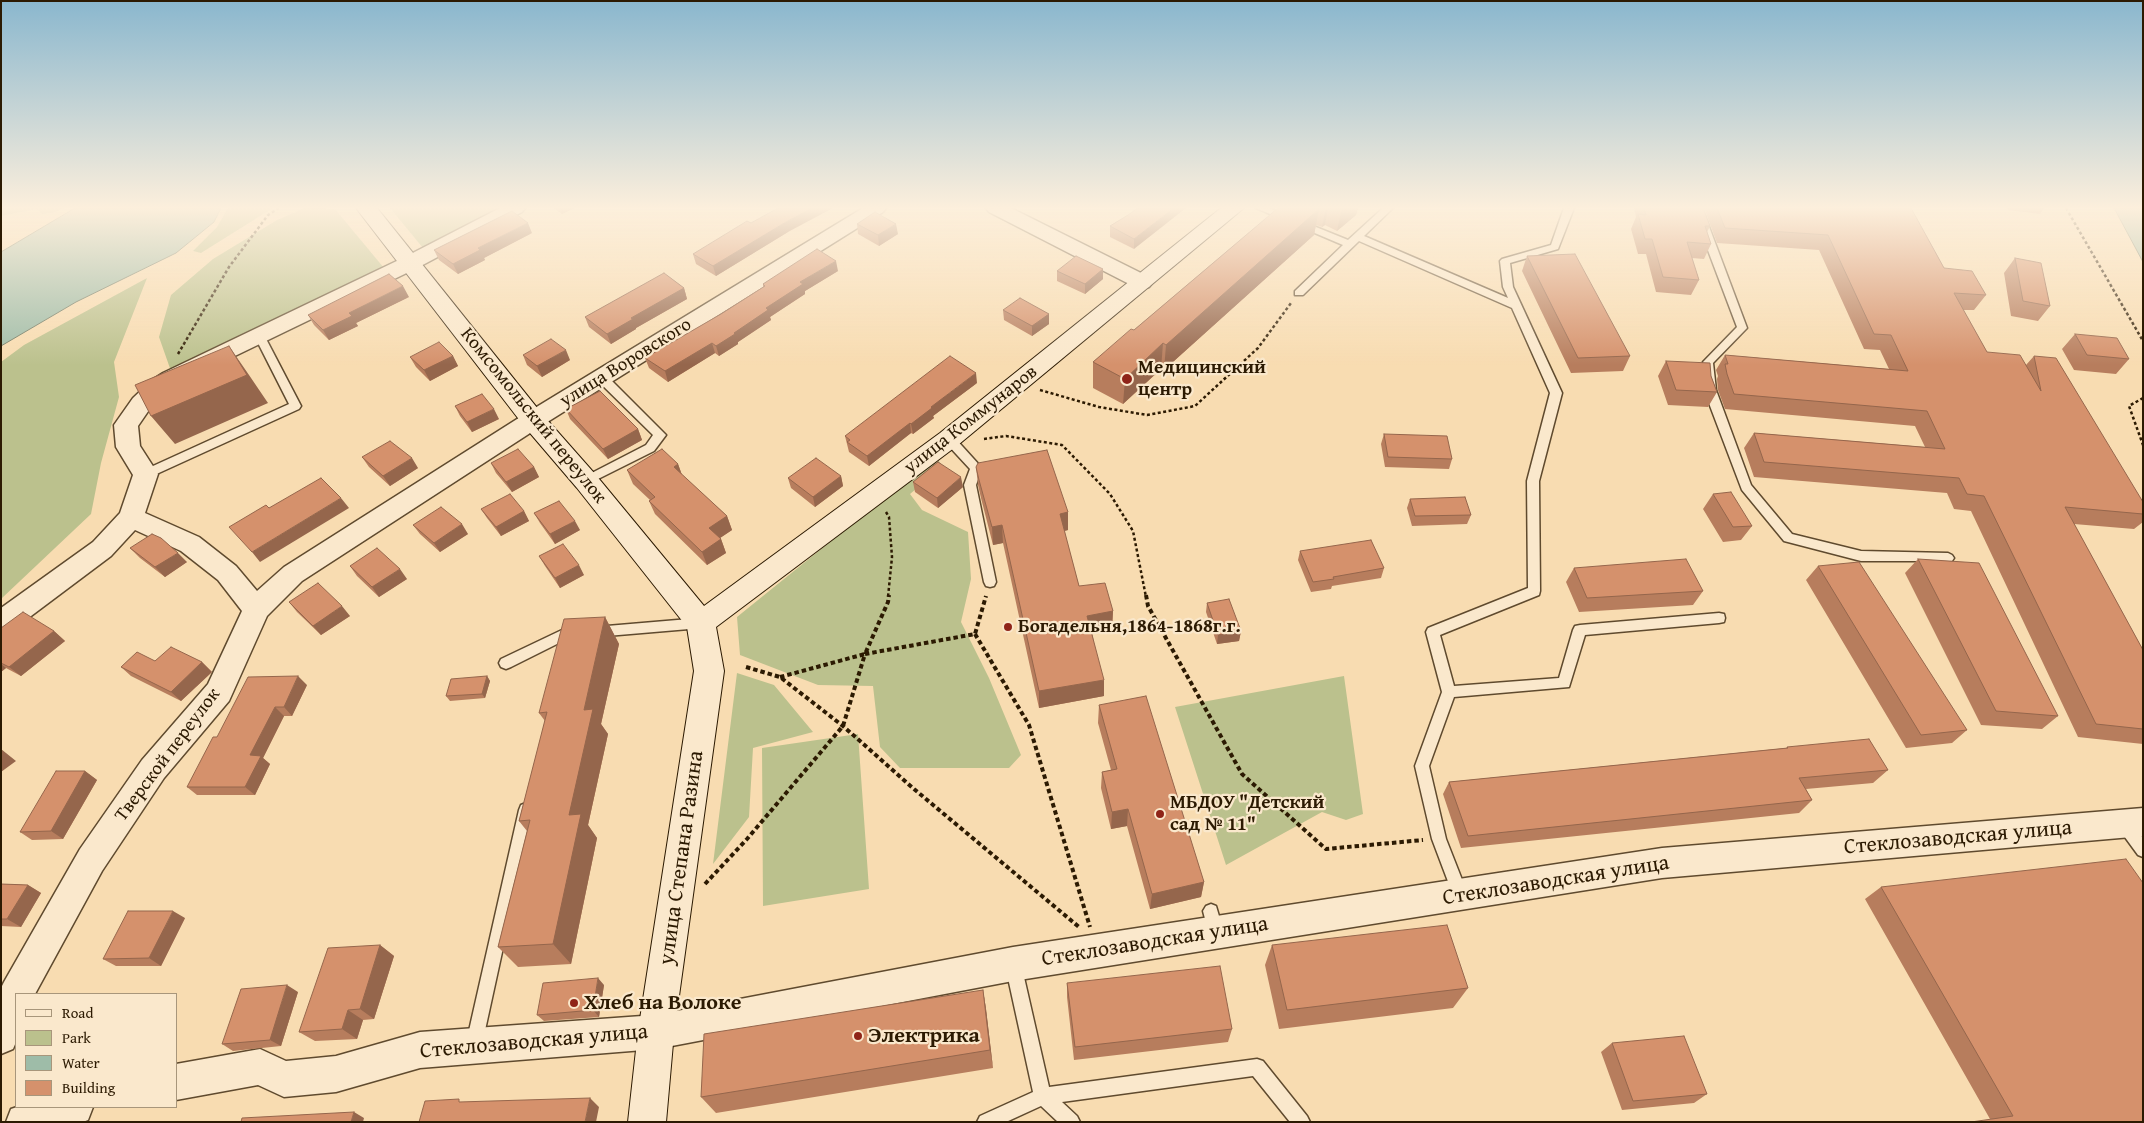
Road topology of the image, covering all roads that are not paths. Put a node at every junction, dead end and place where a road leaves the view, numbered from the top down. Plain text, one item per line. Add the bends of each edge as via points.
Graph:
1 (408, 260) edge
2 (415, 260) edge
3 (792, 260) edge
4 (1099, 260) edge
5 (1169, 260) edge
6 (1334, 260) edge
7 (1412, 260) edge
8 (1507, 260) edge
9 (1717, 260) edge
10 (410, 263) junction
11 (1142, 282) junction
12 (1299, 293) road end
13 (1517, 306) junction
14 (259, 335) junction
15 (602, 378) junction
16 (533, 420) junction
17 (951, 441) junction
18 (146, 474) junction
19 (586, 481) junction
20 (131, 518) junction
21 (1948, 558) dead end
22 (990, 582) road end
23 (256, 609) junction
24 (1719, 618) dead end
25 (1, 623) edge
26 (701, 624) junction
27 (574, 634) junction
28 (560, 654) edge
29 (506, 662) dead end
30 (1449, 692) junction
31 (528, 797) edge
32 (2133, 823) edge
33 (2143, 850) edge
34 (1460, 896) junction
35 (1013, 964) junction
36 (17, 993) edge
37 (15, 997) edge
38 (656, 1032) junction
39 (1, 1037) edge
40 (473, 1046) junction
41 (178, 1082) edge
42 (1043, 1096) junction
43 (72, 1108) edge
44 (24, 1122) edge
45 (647, 1122) edge
46 (986, 1122) edge
47 (1071, 1122) edge
48 (1301, 1122) edge

1 - 10 street, Комсомольский переулок
2 - 10 street
3 - 15 street, улица Воровского
4 - 11 street
5 - 11 street, улица Коммунаров
6 - 12 lane
7 - 13 lane
8 - 13 lane via 1508,287
9 - 21 lane via 1742,328 1708,362 1710,390 1746,487 1788,538 1861,556
10 - 14 street
10 - 16 street, Комсомольский переулок
11 - 17 street, улица Коммунаров
13 - 30 lane via 1556,393 1534,481 1534,592 1433,632
14 - 18 street via 171,378 141,404 126,425 128,447
14 - 18 lane via 295,406
15 - 16 street, улица Воровского
15 - 19 lane via 660,435 650,448
16 - 19 street, Комсомольский переулок
16 - 23 street, улица Воровского via 294,574
17 - 22 lane via 976,468 970,485
17 - 26 street, улица Коммунаров
18 - 20 street
19 - 26 street, Комсомольский переулок
20 - 23 street via 190,544 227,574
20 - 25 street via 102,549
23 - 36 street, Тверской переулок via 220,692 153,769 91,860
24 - 30 lane via 1580,630 1564,683
26 - 27 lane
26 - 38 street, улица Степана Разина via 709,671
27 - 28 lane
27 - 29 lane
30 - 34 lane via 1422,766 1439,839
31 - 40 lane
32 - 33 lane
32 - 34 street, Стеклозаводская улица via 1662,864
34 - 35 street, Стеклозаводская улица via 1214,922
35 - 38 street, Стеклозаводская улица
35 - 42 lane
37 - 39 street, Тверской переулок
38 - 40 street, Стеклозаводская улица
38 - 45 street, улица Степана Разина
40 - 41 street, Стеклозаводская улица via 420,1050 336,1074 284,1079 260,1068
42 - 46 lane
42 - 47 lane
42 - 48 lane via 1257,1067
43 - 44 street

